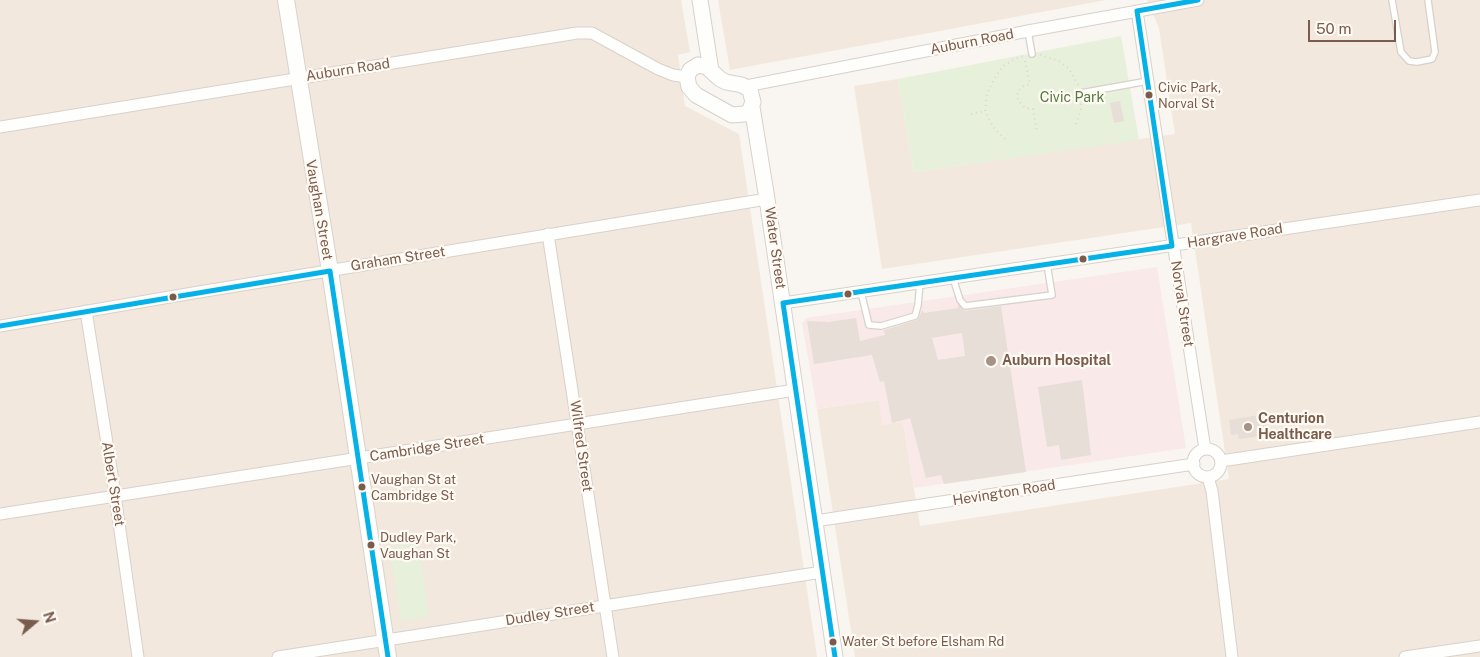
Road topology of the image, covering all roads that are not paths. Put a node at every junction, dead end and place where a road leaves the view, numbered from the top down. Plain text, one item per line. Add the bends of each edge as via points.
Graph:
1 (286, 0) edge
2 (700, 0) edge
3 (1198, 0) edge
4 (1392, 0) edge
5 (1428, 0) edge
6 (1166, 3) edge
7 (1137, 11) junction
8 (1028, 31) junction
9 (1032, 54) road end
10 (711, 71) junction
11 (687, 77) junction
12 (298, 78) junction
13 (1148, 81) junction
14 (746, 86) junction
15 (1081, 93) road end
16 (752, 107) junction
17 (0, 127) edge
18 (768, 199) junction
19 (1480, 200) edge
20 (548, 234) junction
21 (1172, 246) junction
22 (1047, 264) junction
23 (330, 271) junction
24 (953, 278) junction
25 (920, 283) junction
26 (861, 292) junction
27 (783, 303) junction
28 (86, 311) junction
29 (0, 326) edge
30 (796, 390) junction
31 (1480, 422) edge
32 (578, 424) junction
33 (1205, 450) junction
34 (359, 458) junction
35 (1221, 461) junction
36 (1194, 464) junction
37 (1208, 477) junction
38 (115, 496) junction
39 (0, 514) edge
40 (815, 521) junction
41 (822, 572) junction
42 (604, 606) junction
43 (386, 640) junction
44 (1480, 646) edge
45 (138, 657) edge
46 (278, 657) edge
47 (388, 657) edge
48 (612, 657) edge
49 (835, 657) edge
50 (1232, 657) edge
51 (1405, 657) edge

1 - 12 main road, Vaughan Street
2 - 10 street
3 - 6 street, Auburn Road
4 - 5 lane via 1401,52 1408,61 1417,62 1432,59 1435,52
6 - 7 street, Auburn Road
7 - 8 street, Auburn Road
7 - 13 street, Norval Street
8 - 9 lane
8 - 14 street, Auburn Road
10 - 11 street via 698,65 690,70
10 - 14 street via 726,82
11 - 12 street, Auburn Road via 673,76 592,33 584,33
11 - 16 street via 689,87 696,95 726,113 738,116
12 - 17 street, Auburn Road
12 - 23 main road, Vaughan Street
13 - 15 lane
13 - 21 street, Norval Street
14 - 16 street, Water Street via 752,93
16 - 18 street, Water Street
18 - 20 street, Graham Street
18 - 27 street, Water Street
19 - 21 street, Hargrave Road
20 - 23 street, Graham Street
20 - 32 street, Wilfred Street
21 - 22 street, Hargrave Road
21 - 33 street, Norval Street
22 - 24 street, Hargrave Road
22 - 24 lane via 1052,295 965,306
23 - 28 street, Graham Street
23 - 34 main road, Vaughan Street
24 - 25 street, Hargrave Road
25 - 26 street, Hargrave Road
25 - 26 lane via 915,316 881,326 868,325
26 - 27 street, Hargrave Road
27 - 30 street, Water Street
28 - 29 street, Graham Street
28 - 38 street, Albert Street
30 - 32 street, Cambridge Street
30 - 40 street, Water Street
31 - 35 street
32 - 34 street, Cambridge Street
32 - 42 street, Wilfred Street
33 - 35 street via 1217,453
33 - 36 street via 1195,456
34 - 38 street, Cambridge Street
34 - 43 main road, Vaughan Street
35 - 37 street via 1218,472
36 - 37 street via 1200,475
36 - 40 street, Hevington Road
37 - 50 street
38 - 39 street, Cambridge Street
38 - 45 street, Albert Street
40 - 41 street, Water Street
41 - 42 street, Dudley Street
41 - 49 street, Water Street
42 - 43 street, Dudley Street
42 - 48 street, Wilfred Street
43 - 46 street, Dudley Street
43 - 47 main road, Vaughan Street
44 - 51 street

